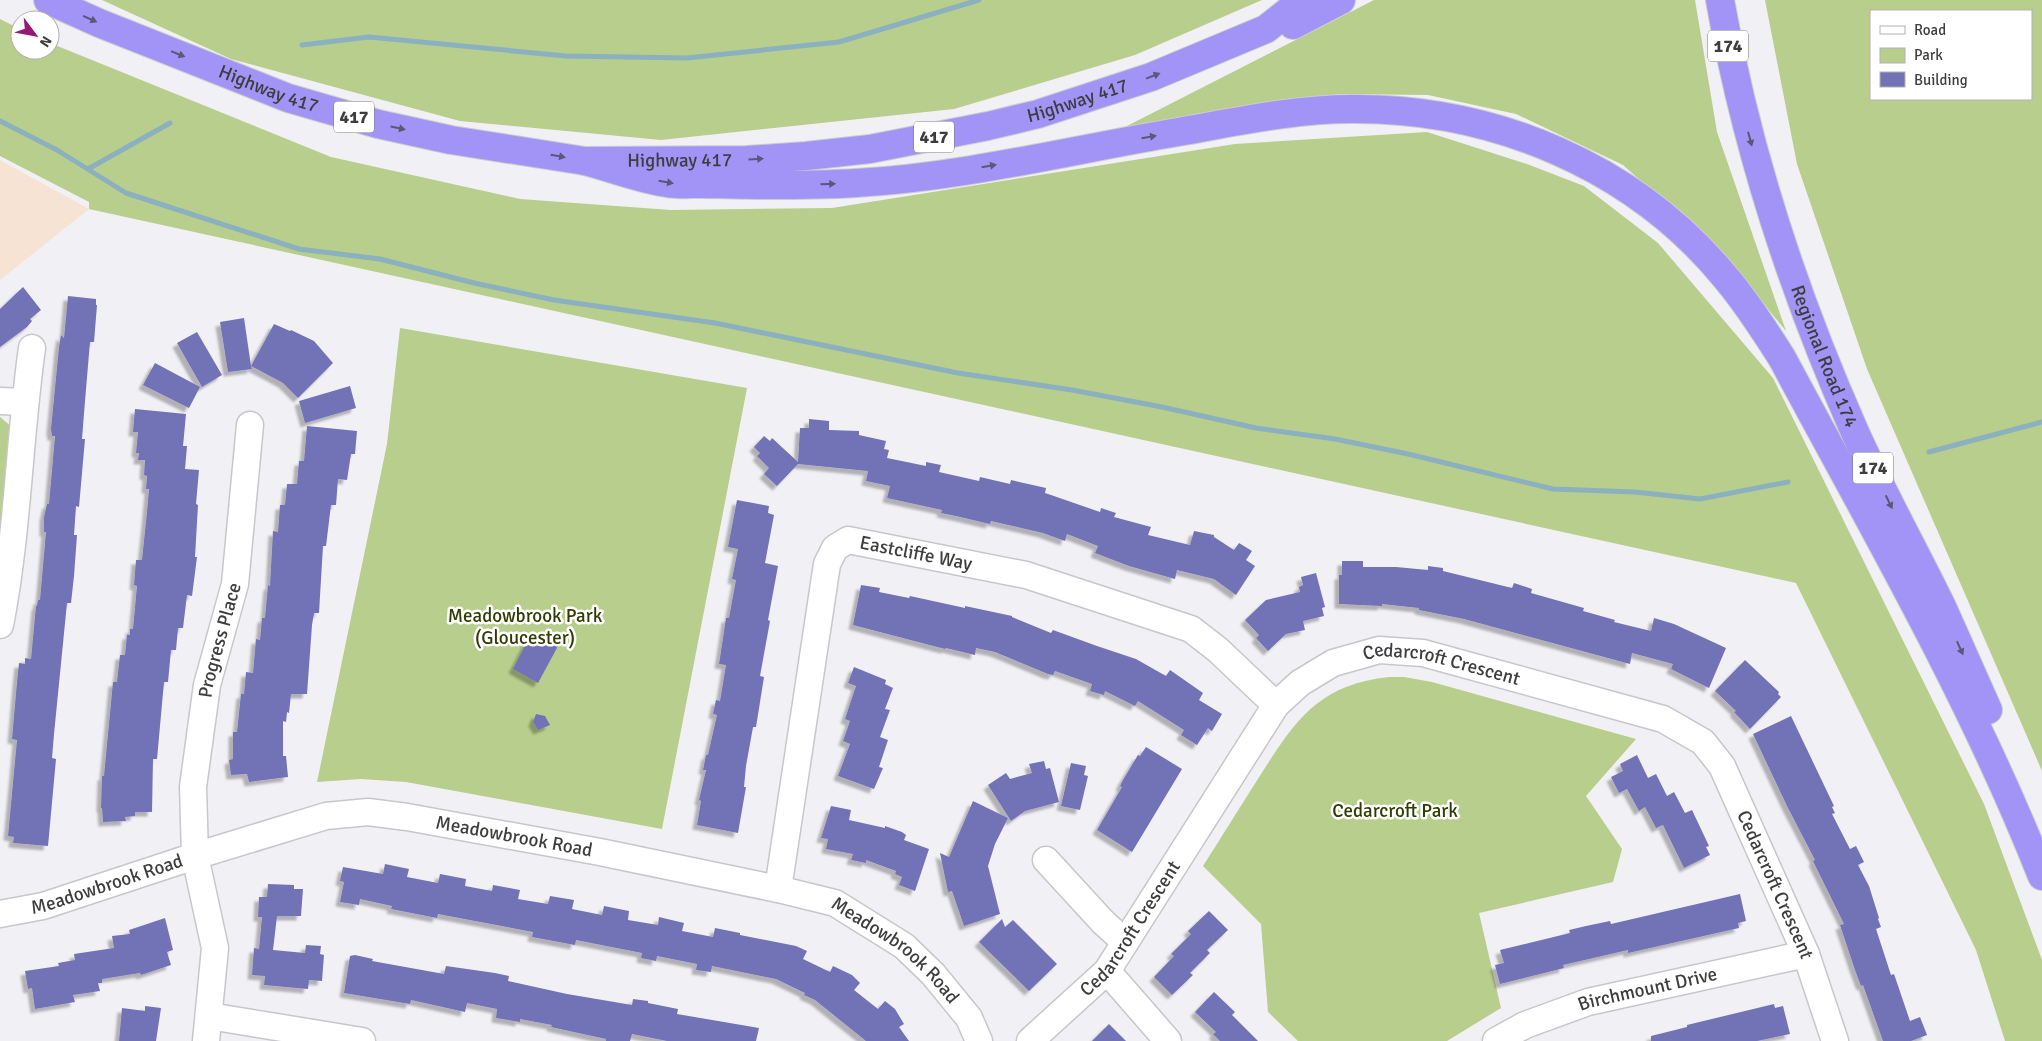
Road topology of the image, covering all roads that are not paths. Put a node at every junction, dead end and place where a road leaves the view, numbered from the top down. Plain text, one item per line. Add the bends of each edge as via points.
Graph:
1 (48, 0) edge
2 (1308, 0) edge
3 (1341, 0) edge
4 (1720, 0) edge
5 (1266, 29) junction
6 (585, 161) junction
7 (32, 348) dead end
8 (12, 402) edge
9 (250, 425) dead end
10 (1, 616) edge
11 (1276, 706) junction
12 (2042, 832) edge
13 (195, 856) junction
14 (1046, 860) dead end
15 (2042, 876) edge
16 (778, 889) junction
17 (0, 914) edge
18 (1125, 942) junction
19 (1806, 954) junction
20 (1107, 971) junction
21 (208, 1016) junction
22 (206, 1041) edge
23 (362, 1041) edge
24 (979, 1041) edge
25 (1030, 1041) edge
26 (1168, 1041) edge
27 (1496, 1041) edge
28 (1835, 1041) edge

1 -> 6 highway, Highway 417 / 417 via 288,98 378,124 451,140
2 - 5 highway, Highway 417 / 417
3 - 5 highway via 1295,24
4 -> 12 highway, Regional Road 174 / 174 via 1759,174 1807,316 1854,432 1943,609
6 -> 5 highway, Highway 417 / 417 via 747,160 922,140 1073,103 1151,77
6 -> 15 highway via 667,183 857,183 970,169 1293,113 1350,108 1394,110 1471,121 1509,131 1602,172 1685,234 1726,278 1761,325 1967,707
7 - 8 street
8 - 10 street via 17,503
9 - 13 street, Progress Place via 235,584 207,685 193,787
11 - 16 street, Eastcliffe Way via 1218,650 1191,629 1026,575 848,540 835,548 828,564
11 - 18 street, Cedarcroft Crescent
11 - 19 street, Cedarcroft Crescent via 1300,683 1333,663 1379,650 1423,653 1663,719 1703,742 1722,766
13 - 16 street, Meadowbrook Road via 326,816 368,812 600,852
13 - 17 street, Meadowbrook Road via 43,906
13 - 21 street, Progress Place via 214,948
14 - 18 street
16 - 24 street, Meadowbrook Road via 835,903 904,946 933,974 968,1018
18 - 20 street, Cedarcroft Crescent
19 - 27 street, Birchmount Drive via 1588,1002 1525,1025
19 - 28 street, Cedarcroft Crescent
20 - 25 street, Cedarcroft Crescent
20 - 26 street
21 - 22 street, Progress Place
21 - 23 street

